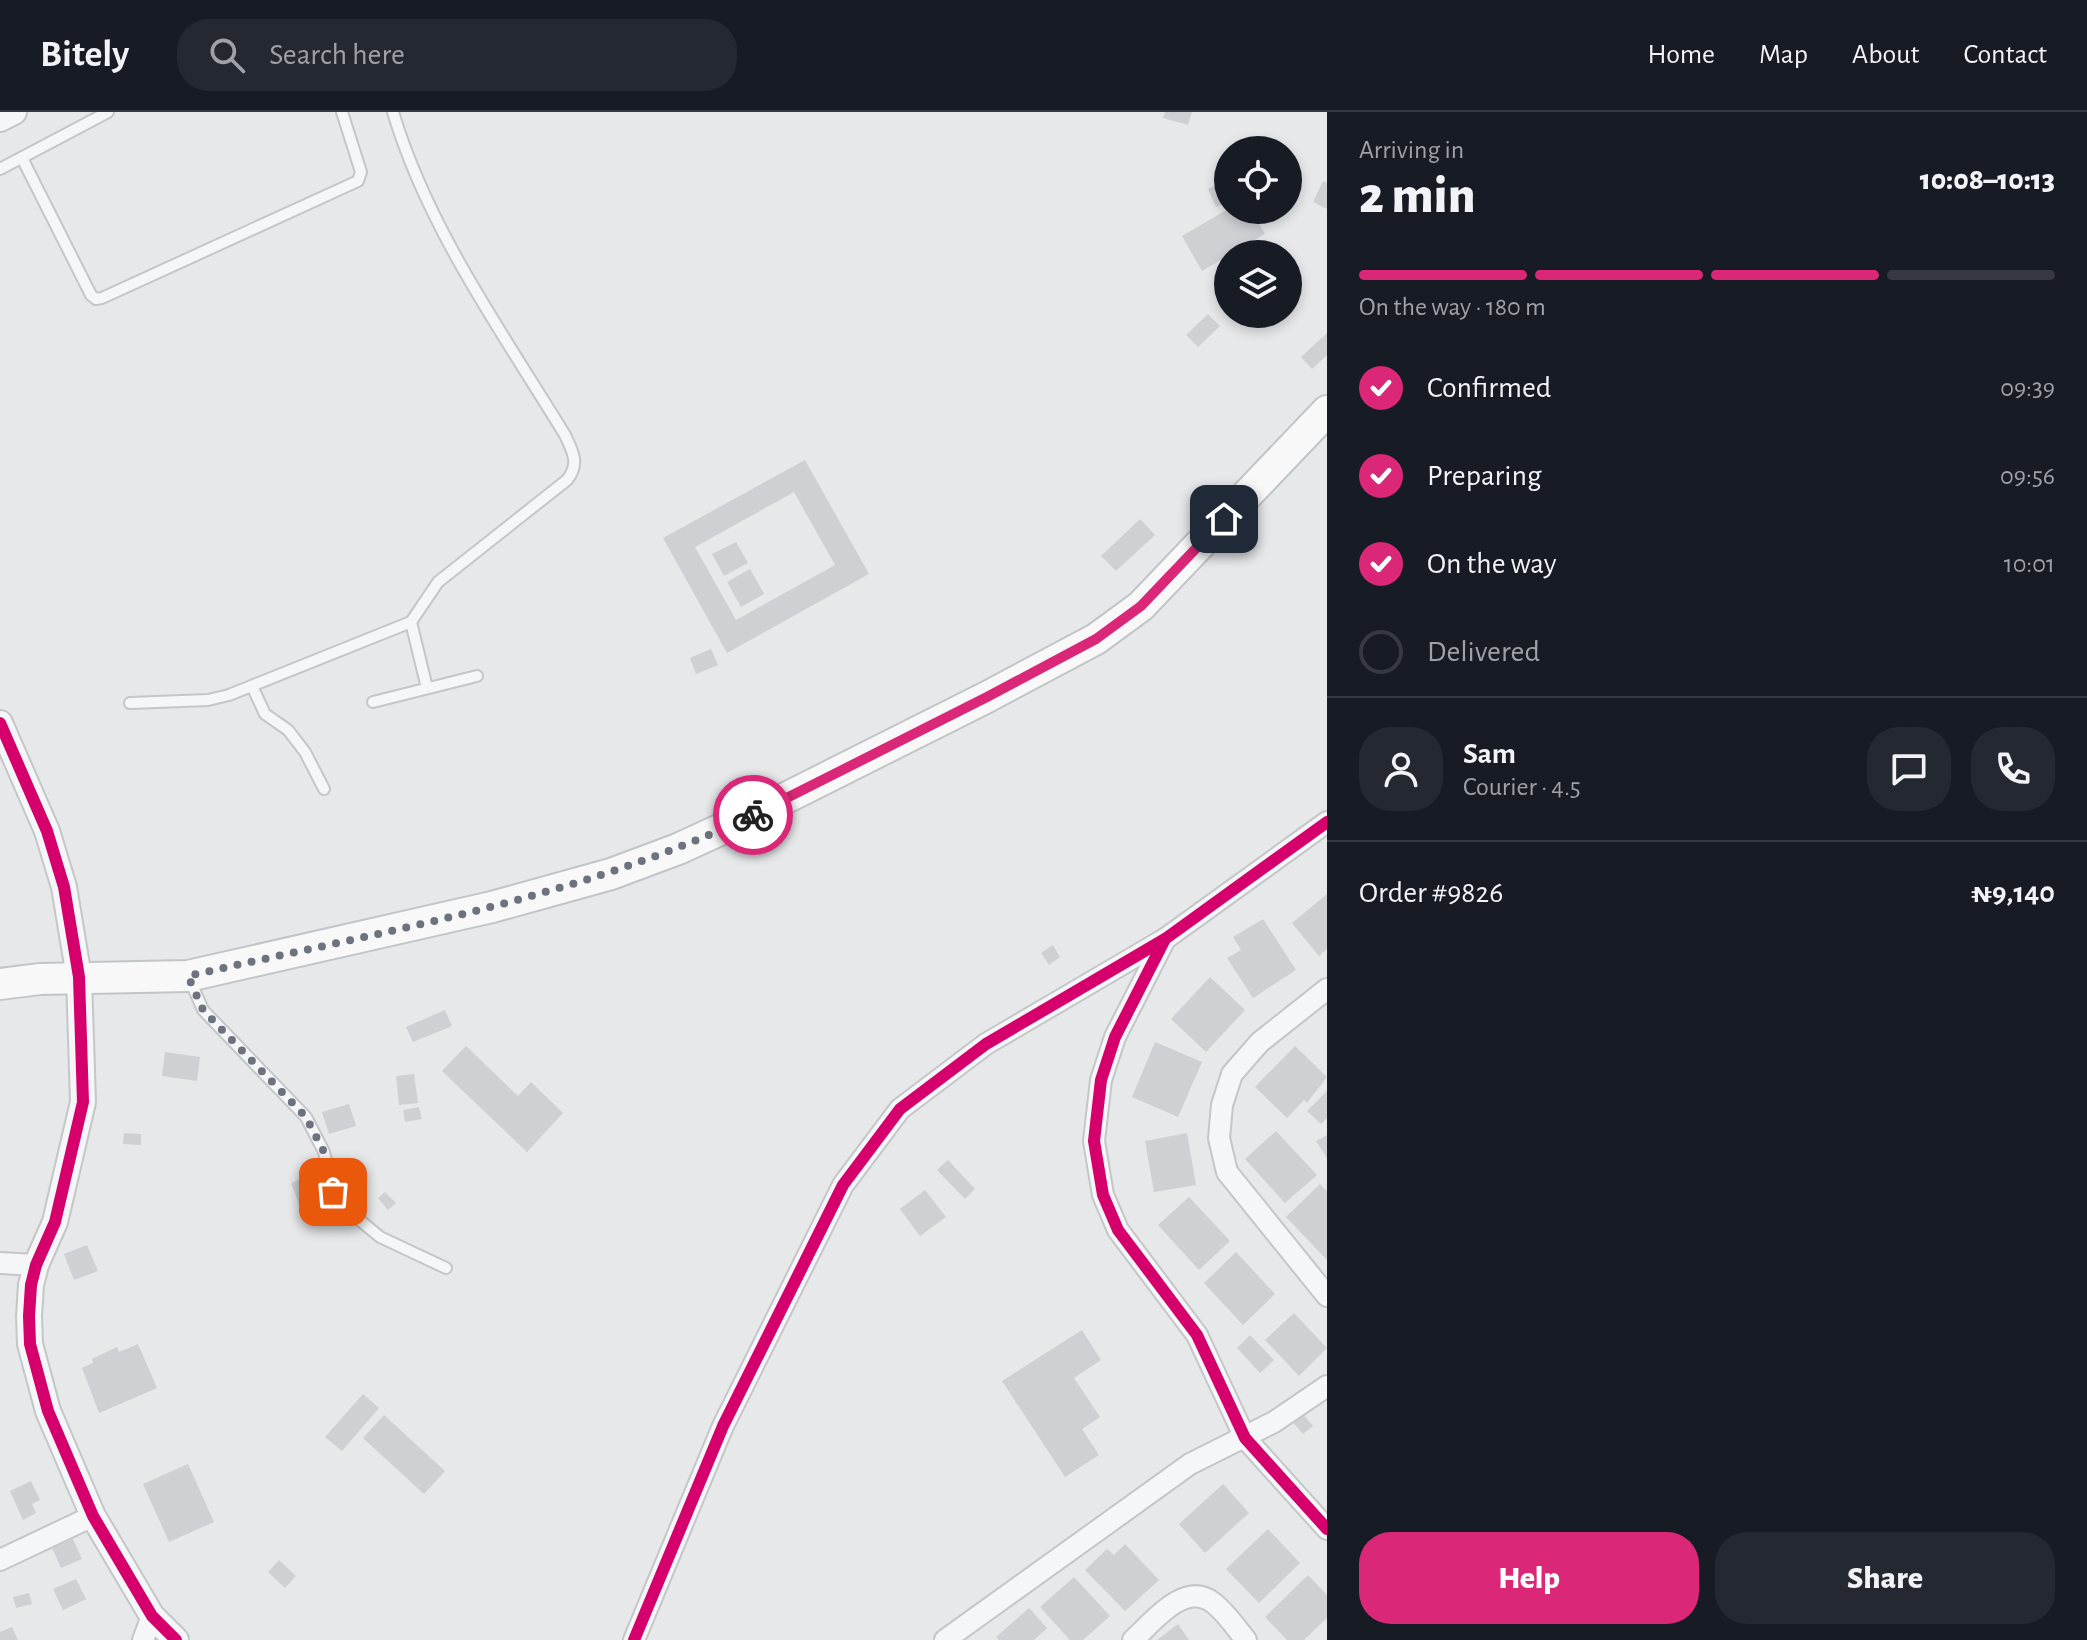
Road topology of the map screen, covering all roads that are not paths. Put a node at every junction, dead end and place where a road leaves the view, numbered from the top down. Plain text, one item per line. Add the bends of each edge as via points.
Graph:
1 (14, 112) edge
2 (108, 112) edge
3 (342, 112) edge
4 (393, 112) edge
5 (0, 119) edge
6 (22, 158) junction
7 (0, 169) edge
8 (1327, 411) edge
9 (411, 622) junction
10 (477, 676) dead end
11 (252, 686) junction
12 (427, 688) junction
13 (373, 702) dead end
14 (130, 703) dead end
15 (0, 723) edge
16 (324, 789) dead end
17 (1327, 822) edge
18 (1165, 939) junction
19 (188, 976) junction
20 (79, 977) junction
21 (0, 984) edge
22 (1327, 989) edge
23 (0, 1263) edge
24 (36, 1265) junction
25 (446, 1268) dead end
26 (1327, 1296) edge
27 (1327, 1386) edge
28 (1245, 1438) junction
29 (93, 1516) junction
30 (1327, 1529) edge
31 (0, 1560) edge
32 (143, 1632) edge
33 (952, 1638) edge
34 (176, 1640) edge
35 (634, 1640) edge
36 (1133, 1640) edge
37 (1246, 1640) edge

1 - 5 street
2 - 6 lane
3 - 6 lane via 361,172 358,181 96,299
4 - 9 lane via 404,149 446,237 565,435 576,463 567,480 438,582
6 - 7 lane
8 - 19 main road via 1141,606 1096,639 750,816 611,874 492,907
9 - 11 lane
9 - 12 lane
10 - 12 lane
11 - 14 lane via 208,700
11 - 16 lane via 265,714 288,730 305,752
12 - 13 lane
15 - 20 street via 47,831 64,887
17 - 18 street
18 - 28 street via 1115,1037 1101,1080 1094,1141 1103,1195 1118,1230 1197,1335
18 - 35 street via 986,1044 900,1109 843,1185 723,1426
19 - 20 main road
19 - 25 lane via 203,1010 306,1117 324,1152 333,1192 351,1213 380,1237
20 - 21 main road
20 - 24 street via 83,1102 55,1222
22 - 26 street via 1260,1042 1232,1074 1219,1138 1227,1172
23 - 24 street
24 - 29 street via 30,1344 48,1411
27 - 28 street
28 - 30 street
28 - 33 street via 1190,1464
29 - 31 street
29 - 32 street
32 - 34 street
36 - 37 street via 1171,1606 1197,1595 1212,1602

